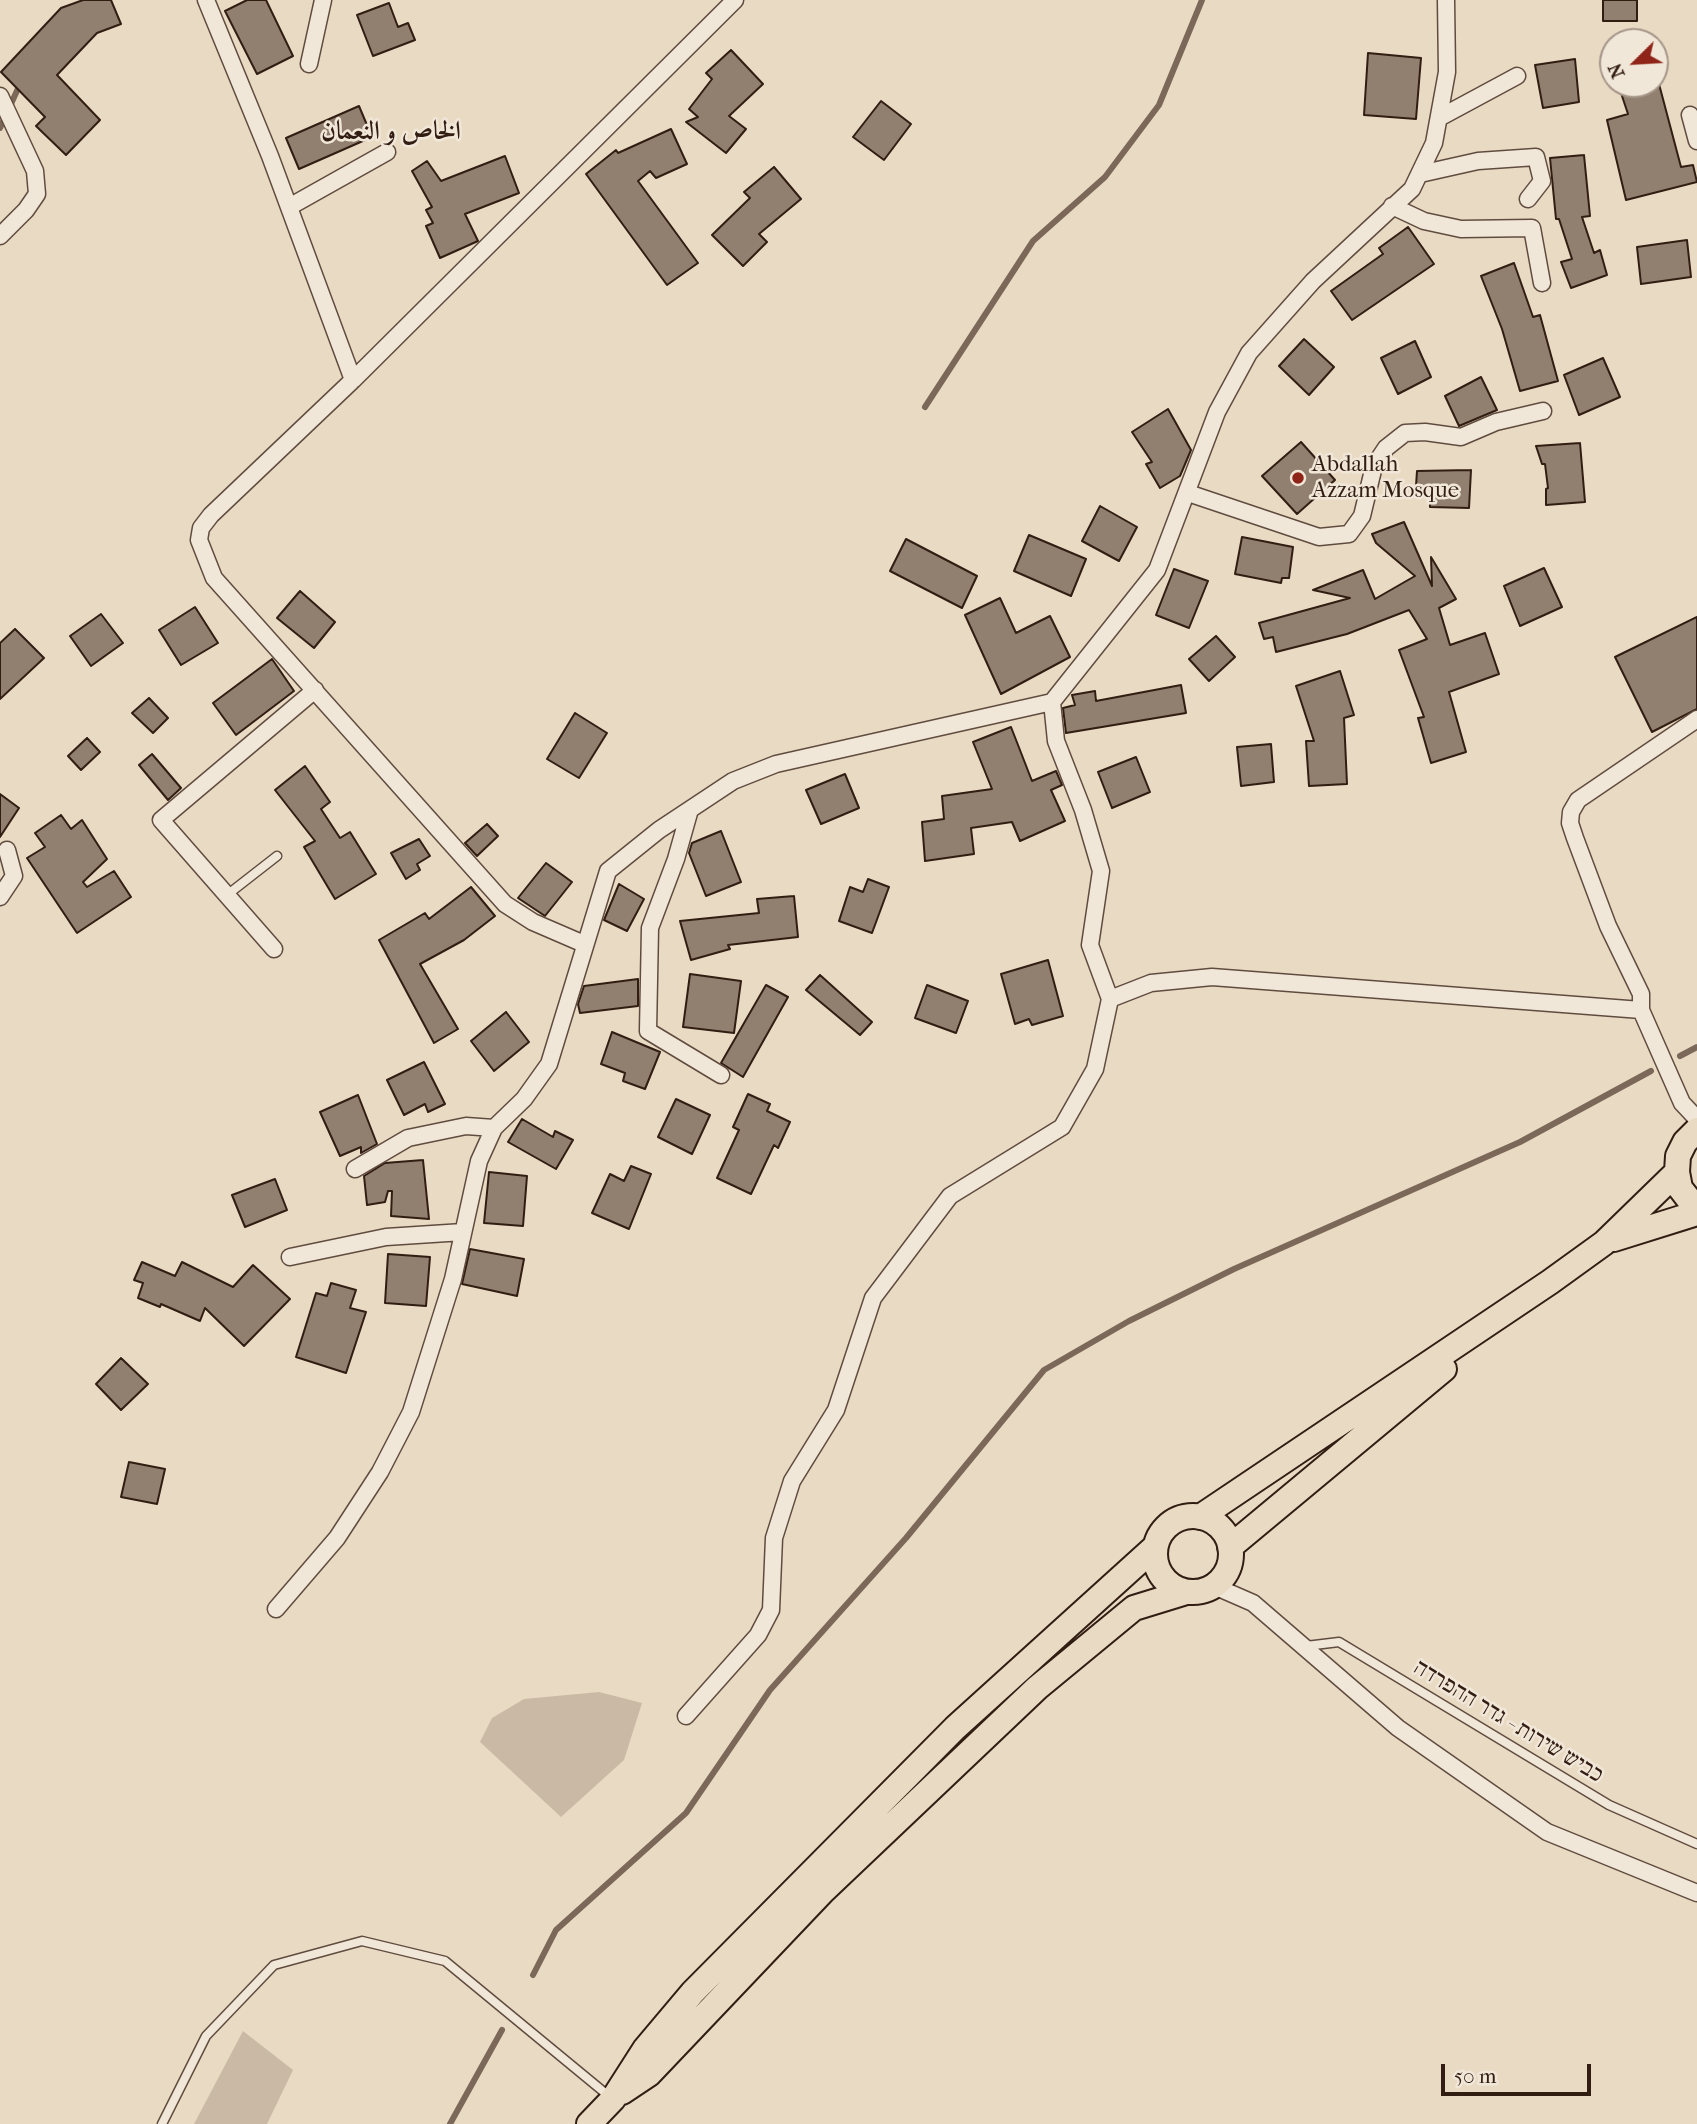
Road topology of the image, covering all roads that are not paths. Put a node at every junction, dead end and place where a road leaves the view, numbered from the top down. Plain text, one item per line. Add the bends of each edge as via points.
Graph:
1 (206, 0) edge
2 (323, 0) edge
3 (735, 0) edge
4 (1446, 0) edge
5 (309, 64) dead end
6 (1517, 76) dead end
7 (0, 96) edge
8 (1690, 115) dead end
9 (1439, 118) junction
10 (1697, 141) edge
11 (387, 152) dead end
12 (1420, 174) junction
13 (1528, 199) dead end
14 (1392, 206) junction
15 (289, 207) junction
16 (0, 236) edge
17 (1542, 283) dead end
18 (353, 380) junction
19 (1543, 411) dead end
20 (1188, 493) junction
21 (315, 690) junction
22 (1052, 702) junction
23 (1697, 719) edge
24 (689, 813) junction
25 (7, 850) dead end
26 (277, 856) dead end
27 (227, 895) junction
28 (0, 897) edge
29 (584, 944) junction
30 (274, 949) dead end
31 (1110, 999) junction
32 (1641, 1010) junction
33 (721, 1075) dead end
34 (1697, 1119) edge
35 (494, 1128) junction
36 (1697, 1129) edge
37 (355, 1169) dead end
38 (1677, 1172) junction
39 (1697, 1211) edge
40 (463, 1232) junction
41 (1604, 1243) junction
42 (290, 1257) dead end
43 (1550, 1282) junction
44 (1200, 1517) junction
45 (1155, 1547) junction
46 (1230, 1547) junction
47 (1214, 1586) junction
48 (1186, 1592) junction
49 (276, 1609) dead end
50 (1300, 1646) junction
51 (686, 1716) dead end
52 (955, 1728) junction
53 (973, 1748) junction
54 (1697, 1844) edge
55 (1697, 1893) edge
56 (613, 2099) junction
57 (162, 2124) edge
58 (589, 2124) edge

1 - 15 street
2 - 5 street
3 - 18 street
4 - 9 street via 1447,72
6 - 9 street
7 - 16 street via 34,171 37,194
8 - 10 street
9 - 12 street via 1434,144
11 - 15 street
12 - 13 street via 1478,161 1536,157 1542,181
12 - 14 street via 1412,189
14 - 17 street via 1424,221 1461,229 1532,228
14 - 20 street via 1313,281 1249,353 1217,412
15 - 18 street
18 - 21 street via 211,515 199,540 214,578
19 - 20 street via 1496,422 1461,437 1405,433 1386,448 1374,467 1362,516 1349,534 1319,537
20 - 22 street via 1157,570
21 - 27 street via 161,820
21 - 29 street via 505,904
22 - 24 street via 776,764 733,781
22 - 31 street via 1056,741 1101,871 1090,945
23 - 32 street via 1578,800 1571,811 1570,823 1608,926 1641,994
24 - 29 street via 659,830 608,871
24 - 33 street via 650,928 648,1031
25 - 28 street via 14,876
26 - 27 lane
27 - 30 street
29 - 35 street via 549,1064 524,1099
31 - 32 street via 1151,983 1212,977
31 - 51 street via 1095,1069 1062,1127 950,1196 873,1298 836,1410 792,1481 774,1538 771,1610 758,1635
32 - 34 street via 1682,1103
35 - 37 street via 466,1126 408,1138
35 - 40 street via 479,1161
36 - 38 main road via 1678,1156
38 - 39 main road via 1680,1188
38 - 41 main road
39 - 41 main road
40 - 42 street via 386,1237
40 - 49 street via 411,1412 380,1472 337,1538
41 - 43 main road
43 - 44 main road
43 - 46 main road
44 - 45 main road via 1171,1522
44 - 46 main road via 1219,1528
45 - 48 main road via 1161,1576
45 - 52 main road
46 - 47 main road via 1230,1562
47 - 48 main road
47 - 50 street via 1253,1603
48 - 53 main road via 1134,1608
50 - 54 lane, כביש שירות - גדר ההפרדה via 1339,1642 1609,1805
50 - 55 street via 1398,1728 1547,1832
52 - 53 main road via 963,1746
52 - 56 main road via 693,1992 645,2049
53 - 56 main road via 823,1891 649,2074
56 - 57 lane via 446,1961 362,1941 274,1965 206,2036
56 - 58 main road

